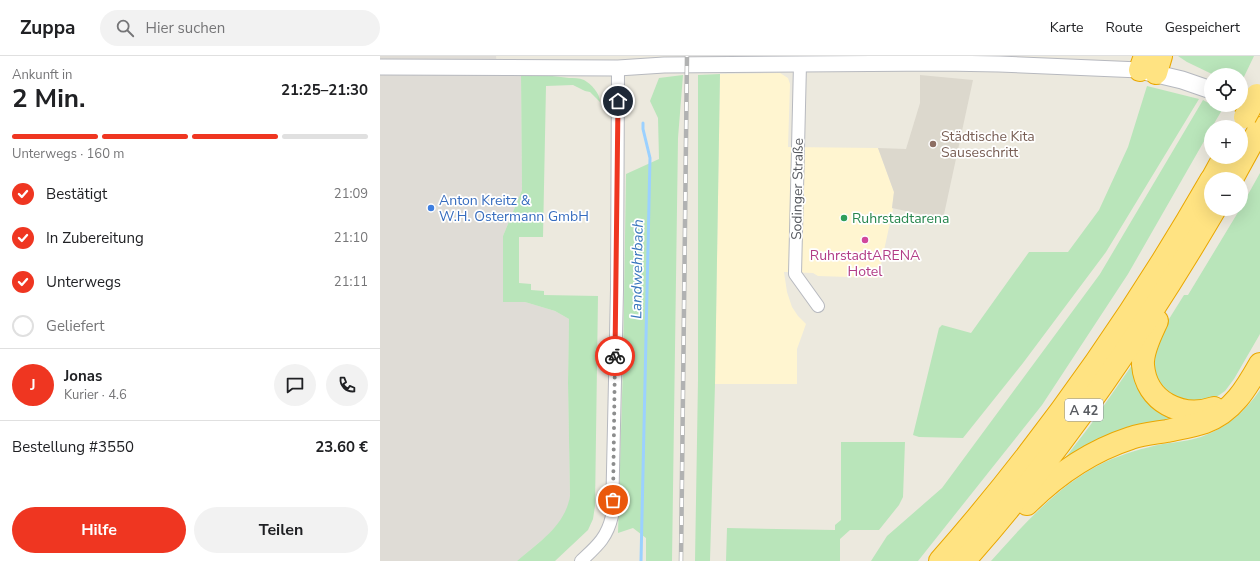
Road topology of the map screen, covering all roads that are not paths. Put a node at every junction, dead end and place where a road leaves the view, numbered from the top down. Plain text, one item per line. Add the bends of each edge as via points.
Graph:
1 (934, 60) edge
2 (800, 64) junction
3 (1150, 64) edge
4 (380, 67) edge
5 (618, 68) junction
6 (1204, 87) edge
7 (1252, 110) edge
8 (1234, 172) edge
9 (1204, 192) edge
10 (1211, 216) edge
11 (1192, 249) junction
12 (818, 306) dead end
13 (1260, 352) edge
14 (1260, 364) edge
15 (581, 561) edge
16 (940, 561) edge
17 (964, 561) edge
18 (970, 561) edge

1 - 2 street
1 - 3 street via 999,64
2 - 5 street
2 - 12 street, Sodinger Straße via 795,274
3 - 6 main road
4 - 5 street
5 - 15 street via 612,516 610,528 604,537
7 - 8 highway
9 - 16 highway, A 42 via 1140,298 1076,390 1008,479
10 - 11 highway, A 42
11 - 13 highway via 1184,278 1161,315 1146,348 1143,364 1152,391 1174,409 1204,412 1217,407 1233,394
11 - 17 highway, A 42 via 1130,345 1061,443 1002,518
14 - 18 highway via 1237,400 1224,412 1192,426 1132,438 1079,462 1034,497 981,555

